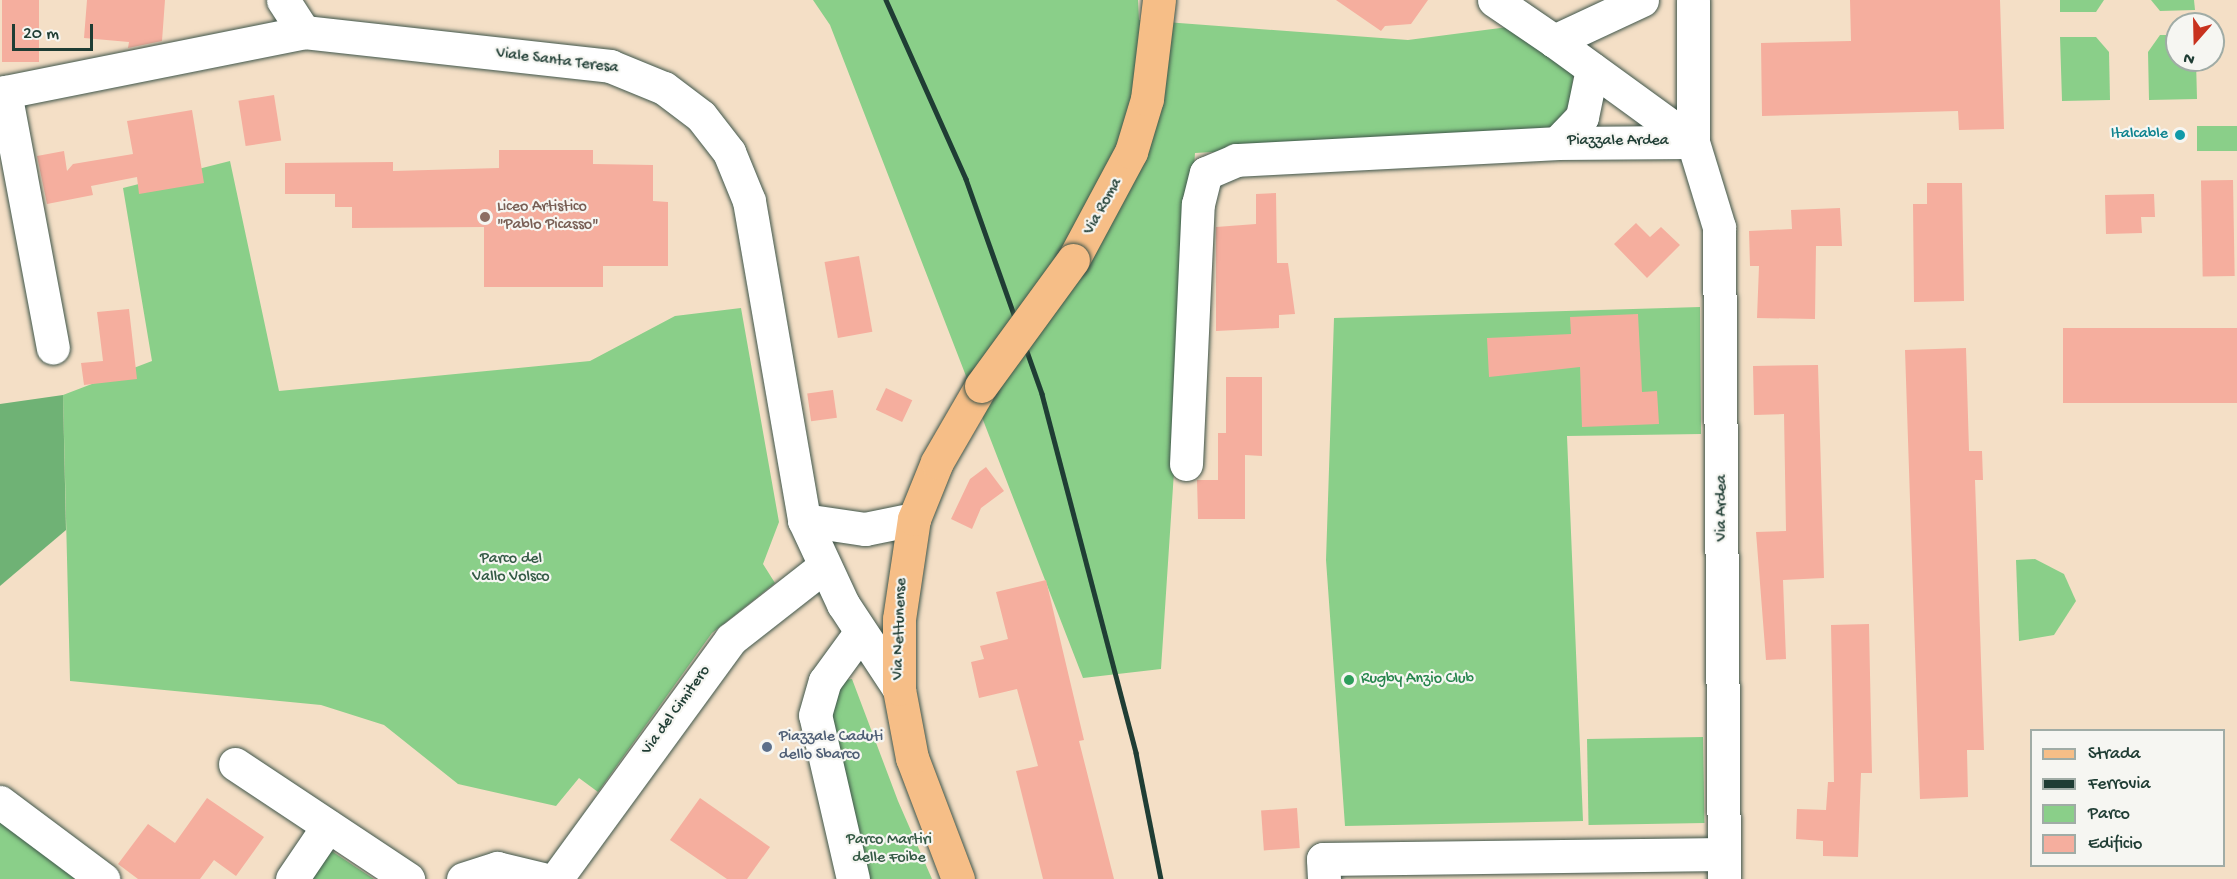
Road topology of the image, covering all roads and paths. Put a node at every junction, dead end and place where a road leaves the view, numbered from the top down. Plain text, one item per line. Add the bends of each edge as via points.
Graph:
1 (283, 0) edge
2 (1159, 0) edge
3 (1494, 0) edge
4 (1642, 0) edge
5 (1693, 0) edge
6 (304, 32) junction
7 (1554, 41) junction
8 (1592, 69) junction
9 (2, 92) edge
10 (1693, 142) junction
11 (1557, 143) junction
12 (53, 348) dead end
13 (981, 386) joint
14 (1186, 464) dead end
15 (914, 519) junction
16 (804, 520) junction
17 (823, 567) junction
18 (860, 633) junction
19 (899, 689) junction
20 (235, 764) dead end
21 (0, 802) edge
22 (328, 826) junction
23 (1723, 866) edge
24 (1570, 868) edge
25 (1324, 869) edge
26 (103, 879) edge
27 (292, 879) edge
28 (408, 879) edge
29 (464, 879) edge
30 (542, 879) edge
31 (556, 879) edge
32 (853, 879) edge
33 (958, 879) edge

1 - 6 street
2 - 13 main road, Via Roma, bridge via 1150,79 1131,153 1073,260
3 - 7 street, Piazzale Ardea
4 - 7 street
5 - 10 street, Piazzale Ardea
6 - 9 street, Viale Santa Teresa
6 - 16 street, Viale Santa Teresa via 610,66 657,84 701,116 729,152 749,201
7 - 8 street, Piazzale Ardea
8 - 10 street, Piazzale Ardea
8 - 11 street, Piazzale Ardea via 1582,117
9 - 12 street
10 - 11 street, Piazzale Ardea
10 - 23 street, Via Ardea via 1715,205 1722,258
11 - 14 street via 1236,160 1206,173 1198,204
13 - 15 main road, Via Nettunense via 937,462
15 - 16 street via 865,529
15 - 19 main road, Via Nettunense via 900,598
16 - 17 street, Viale Santa Teresa
17 - 18 street, Viale Santa Teresa
17 - 31 street, Via del Cimitero via 731,639
18 - 19 street, Viale Santa Teresa
18 - 32 street via 825,681 815,715
19 - 33 main road, Via Nettunense via 919,787
20 - 22 street
21 - 26 street
22 - 27 street
22 - 28 street
23 - 24 street
24 - 25 street
29 - 30 street via 497,868

